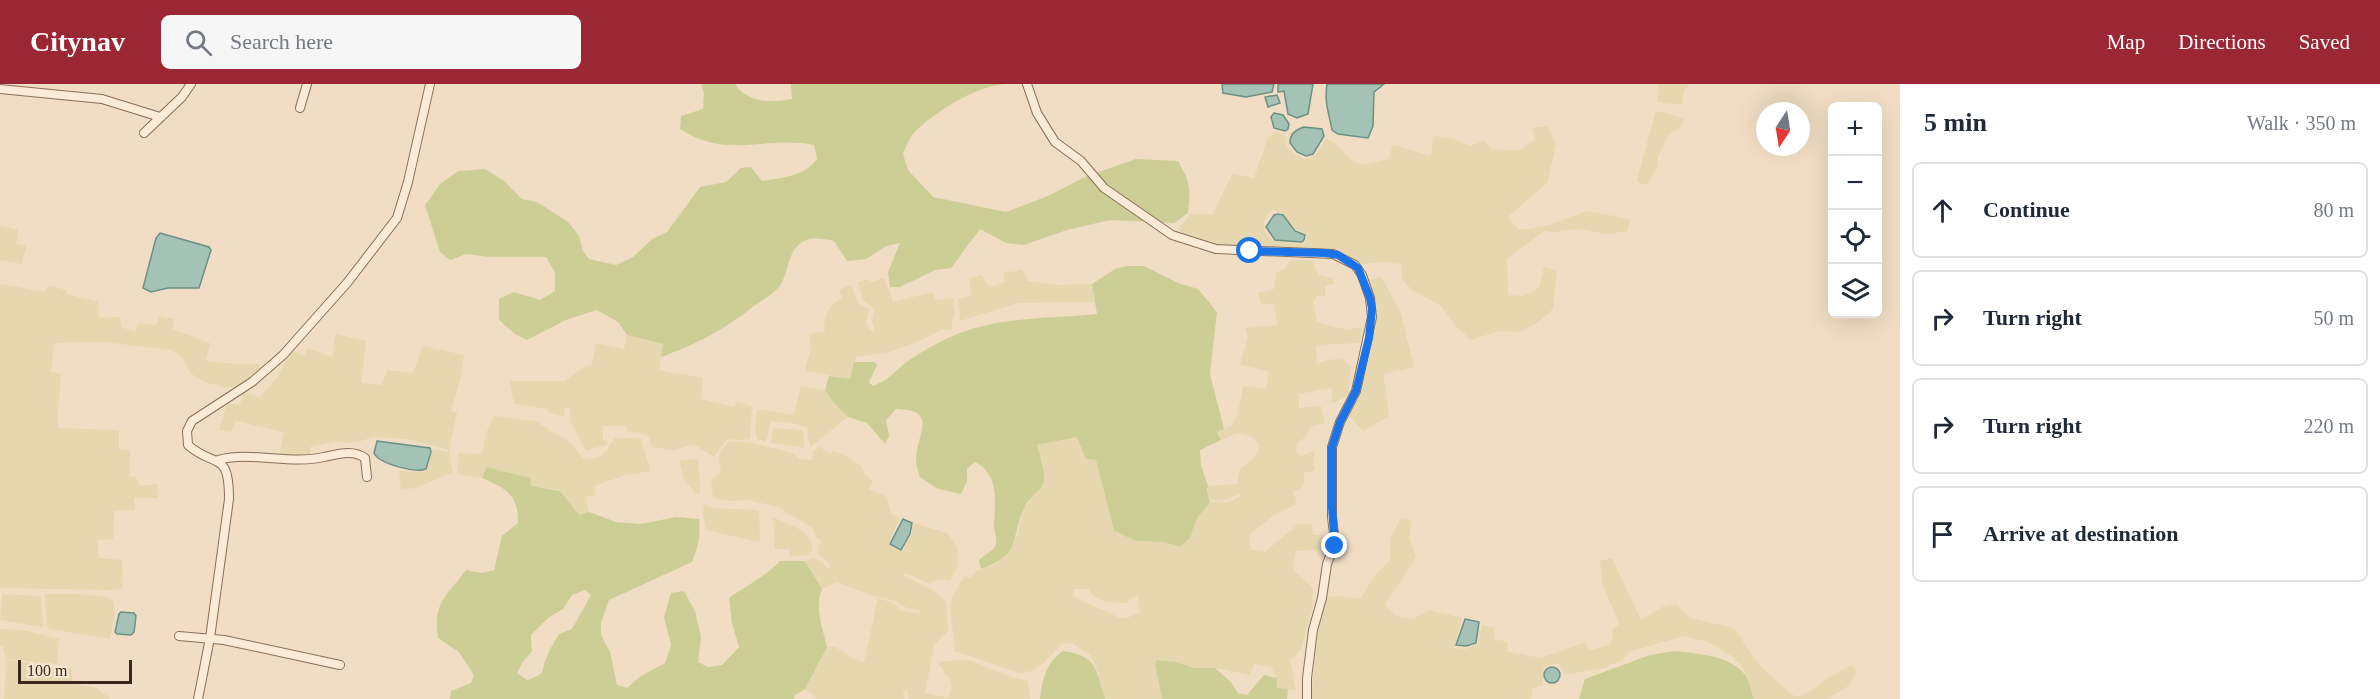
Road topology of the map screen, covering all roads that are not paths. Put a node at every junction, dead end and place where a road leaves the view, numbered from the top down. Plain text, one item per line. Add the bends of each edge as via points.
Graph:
1 (191, 84) edge
2 (307, 84) edge
3 (430, 84) edge
4 (1027, 84) edge
5 (0, 89) edge
6 (300, 108) dead end
7 (160, 117) junction
8 (144, 133) dead end
9 (218, 460) junction
10 (367, 477) dead end
11 (179, 636) dead end
12 (210, 638) junction
13 (340, 665) dead end
14 (198, 699) edge
15 (1307, 699) edge

1 - 7 street
2 - 6 street
3 - 9 street via 397,218 347,283 283,355 252,382 192,421 187,431 188,445 195,452
4 - 15 street via 1036,113 1055,142 1080,161 1104,188 1172,235 1216,249 1333,254 1355,266 1362,275 1372,316 1356,391 1332,447 1335,543 1313,630
5 - 7 street via 102,99
7 - 8 street
9 - 10 street via 231,457 304,461 350,453 365,458
9 - 12 street via 229,479 229,499
11 - 12 street
12 - 13 street
12 - 14 street

